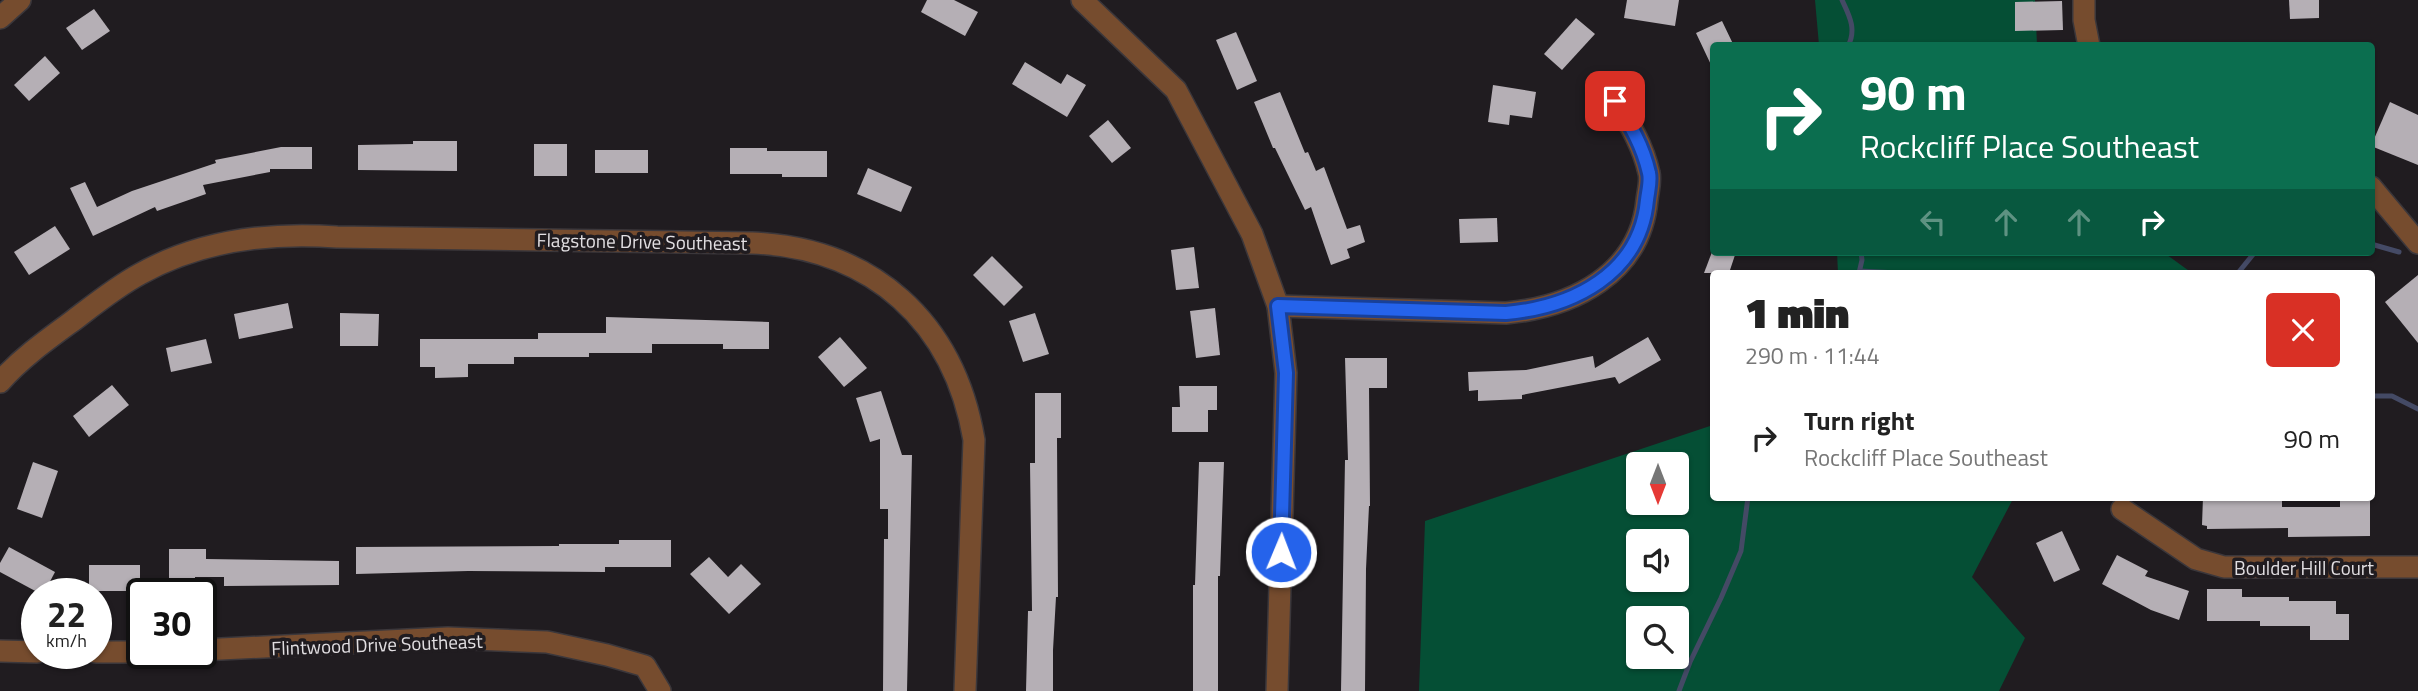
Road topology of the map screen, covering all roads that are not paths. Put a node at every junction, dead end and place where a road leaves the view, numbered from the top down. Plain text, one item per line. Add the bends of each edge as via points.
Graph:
1 (20, 0) edge
2 (1082, 0) edge
3 (2084, 0) edge
4 (0, 18) edge
5 (2088, 42) edge
6 (1615, 101) dead end
7 (2375, 192) edge
8 (2418, 243) edge
9 (1278, 306) junction
10 (0, 382) edge
11 (2122, 509) dead end
12 (2418, 568) edge
13 (217, 649) edge
14 (0, 651) edge
15 (21, 652) edge
16 (660, 691) edge
17 (965, 691) edge
18 (1277, 691) edge

1 - 4 street
2 - 9 street via 1176,90 1252,234
3 - 5 street
6 - 9 street via 1637,135 1650,176 1646,217 1632,249 1605,278 1583,293 1533,311 1506,313
7 - 8 street
9 - 18 street via 1286,373
10 - 17 street, Flagstone Drive Southeast via 38,347 141,274 190,252 242,238 295,234 752,243 779,244 831,257 879,281 920,317 950,361 969,411 974,440
11 - 12 street, Boulder Hill Court via 2196,559 2224,567
13 - 16 street, Flintwood Drive Southeast via 448,638 547,642 645,666
14 - 15 street

